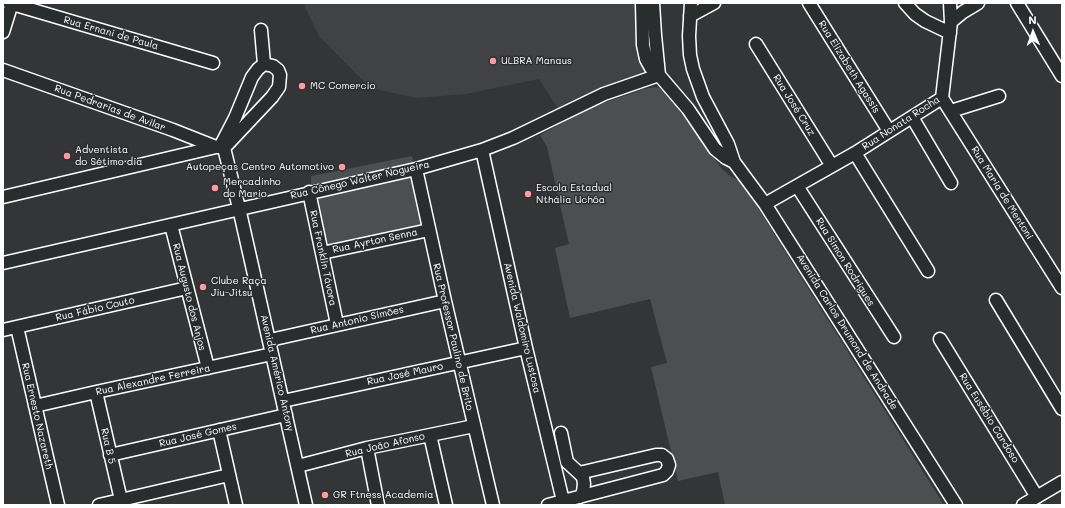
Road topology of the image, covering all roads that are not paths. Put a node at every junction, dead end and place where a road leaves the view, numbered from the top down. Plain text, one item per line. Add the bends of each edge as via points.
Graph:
1 (11, 3) edge
2 (642, 3) edge
3 (653, 3) edge
4 (691, 3) edge
5 (714, 3) edge
6 (809, 3) edge
7 (905, 3) edge
8 (950, 3) edge
9 (978, 3) edge
10 (1017, 3) edge
11 (690, 16) junction
12 (950, 28) junction
13 (261, 30) dead end
14 (3, 32) edge
15 (756, 44) dead end
16 (213, 63) dead end
17 (264, 64) junction
18 (3, 70) edge
19 (659, 75) junction
20 (1062, 76) edge
21 (999, 96) dead end
22 (942, 98) junction
23 (951, 111) junction
24 (912, 117) junction
25 (889, 131) junction
26 (220, 147) junction
27 (482, 150) junction
28 (855, 153) junction
29 (734, 162) junction
30 (832, 166) junction
31 (416, 169) junction
32 (951, 183) dead end
33 (797, 186) junction
34 (309, 192) junction
35 (3, 197) edge
36 (765, 204) junction
37 (240, 208) junction
38 (171, 225) junction
39 (429, 230) junction
40 (322, 253) junction
41 (3, 263) edge
42 (928, 271) dead end
43 (187, 288) junction
44 (1062, 288) edge
45 (996, 300) dead end
46 (445, 301) junction
47 (337, 324) junction
48 (17, 327) junction
49 (3, 330) edge
50 (894, 337) dead end
51 (940, 339) dead end
52 (270, 340) junction
53 (526, 348) junction
54 (272, 354) junction
55 (459, 362) junction
56 (208, 368) junction
57 (96, 392) junction
58 (283, 401) junction
59 (35, 406) junction
60 (1062, 409) edge
61 (286, 415) junction
62 (474, 426) junction
63 (219, 430) junction
64 (561, 434) dead end
65 (430, 435) junction
66 (367, 448) junction
67 (110, 455) junction
68 (298, 466) junction
69 (580, 473) junction
70 (229, 475) junction
71 (1062, 482) edge
72 (580, 497) junction
73 (1037, 497) junction
74 (121, 500) junction
75 (563, 503) edge
76 (58, 505) edge
77 (99, 505) edge
78 (236, 505) edge
79 (306, 505) edge
80 (378, 505) edge
81 (446, 505) edge
82 (493, 505) edge
83 (548, 505) edge
84 (956, 505) edge
85 (1023, 505) edge

1 - 14 street
1 - 16 street, Rua Ernani de Paula
2 - 19 street, Avenida Carlos Drumond de Andrade via 646,59
3 - 19 street
4 - 11 street, Avenida Carlos Drumond de Andrade
5 - 11 street
6 - 25 street, Rua Elizabeth Agassis
7 - 12 street via 925,21
8 - 12 street, Rua Nonata Rocha
9 - 12 street via 962,12
10 - 20 street
11 - 29 street, Avenida Carlos Drumond de Andrade via 690,55 693,69 703,97 731,150
12 - 22 street, Rua Nonata Rocha
13 - 17 street
15 - 30 street, Rua José Cruz
17 - 26 street via 252,77
17 - 26 street via 274,66 278,70 279,87 272,97
18 - 26 street, Rua Pedrarias de Avilar
19 - 27 street, Rua Cônego Walter Nogueira via 604,94 541,126
19 - 29 street, Avenida Carlos Drumond de Andrade via 688,109 715,149
21 - 23 street
22 - 23 street, Rua Maria de Mentoni
22 - 24 street, Rua Nonata Rocha
23 - 44 street, Rua Maria de Mentoni
24 - 25 street, Rua Nonata Rocha
24 - 32 street
25 - 28 street, Rua Nonata Rocha
26 - 35 street
26 - 37 street, Avenida Américo Antony
27 - 31 street, Rua Cônego Walter Nogueira
27 - 53 street, Avenida Waldomiro Lustosa
28 - 30 street, Rua Nonata Rocha
28 - 42 street
29 - 36 street, Avenida Carlos Drumond de Andrade
30 - 33 street, Rua Nonata Rocha
31 - 34 street, Rua Cônego Walter Nogueira
31 - 39 street, Rua Professor Paulino de Brito
33 - 36 street, Rua Nonata Rocha
33 - 50 street, Rua Simon Rodrigues
34 - 37 street, Rua Cônego Walter Nogueira
34 - 40 street, Rua Franklin Távora
36 - 84 street, Avenida Carlos Drumond de Andrade
37 - 38 street, Rua Cônego Walter Nogueira
37 - 52 street, Avenida Américo Antony
38 - 41 street, Rua Cônego Walter Nogueira
38 - 43 street, Rua Augusto dos Anjos
39 - 40 street, Rua Ayrton Senna
39 - 46 street, Rua Professor Paulino de Brito
40 - 47 street, Rua Franklin Távora
43 - 48 street, Rua Fábio Couto
43 - 56 street, Rua Augusto dos Anjos
45 - 60 street
46 - 47 street, Rua Antonio Simões
46 - 55 street, Rua Professor Paulino de Brito
47 - 52 street, Rua Antonio Simões
48 - 49 street, Rua Fábio Couto
48 - 59 street, Rua Ernesto Nazareth
51 - 73 street, Rua Eusébio Cardoso
52 - 54 street, Avenida Américo Antony
53 - 55 street, Rua José Mauro
53 - 75 street, Avenida Waldomiro Lustosa
54 - 56 street, Rua Alexandre Ferreira
54 - 58 street, Avenida Américo Antony
55 - 58 street, Rua José Mauro
55 - 62 street, Rua Professor Paulino de Brito
56 - 57 street, Rua Alexandre Ferreira
57 - 59 street, Rua Alexandre Ferreira
57 - 67 street, Rua B 5
58 - 61 street, Avenida Américo Antony
59 - 76 street, Rua Ernesto Nazareth
61 - 63 street, Rua José Gomes
61 - 68 street, Avenida Américo Antony
62 - 65 street, Rua João Afonso
62 - 82 street, Rua Professor Paulino de Brito
63 - 67 street, Rua José Gomes
63 - 70 street
64 - 69 street via 567,462
65 - 66 street, Rua João Afonso
65 - 81 street
66 - 68 street, Rua João Afonso
66 - 80 street
67 - 74 street, Rua B 5
68 - 79 street, Avenida Américo Antony
69 - 72 street via 584,484
69 - 72 street via 656,455 662,455 669,465 663,475
70 - 74 street
70 - 78 street
71 - 73 street
72 - 75 street
73 - 85 street
74 - 77 street
75 - 83 street

